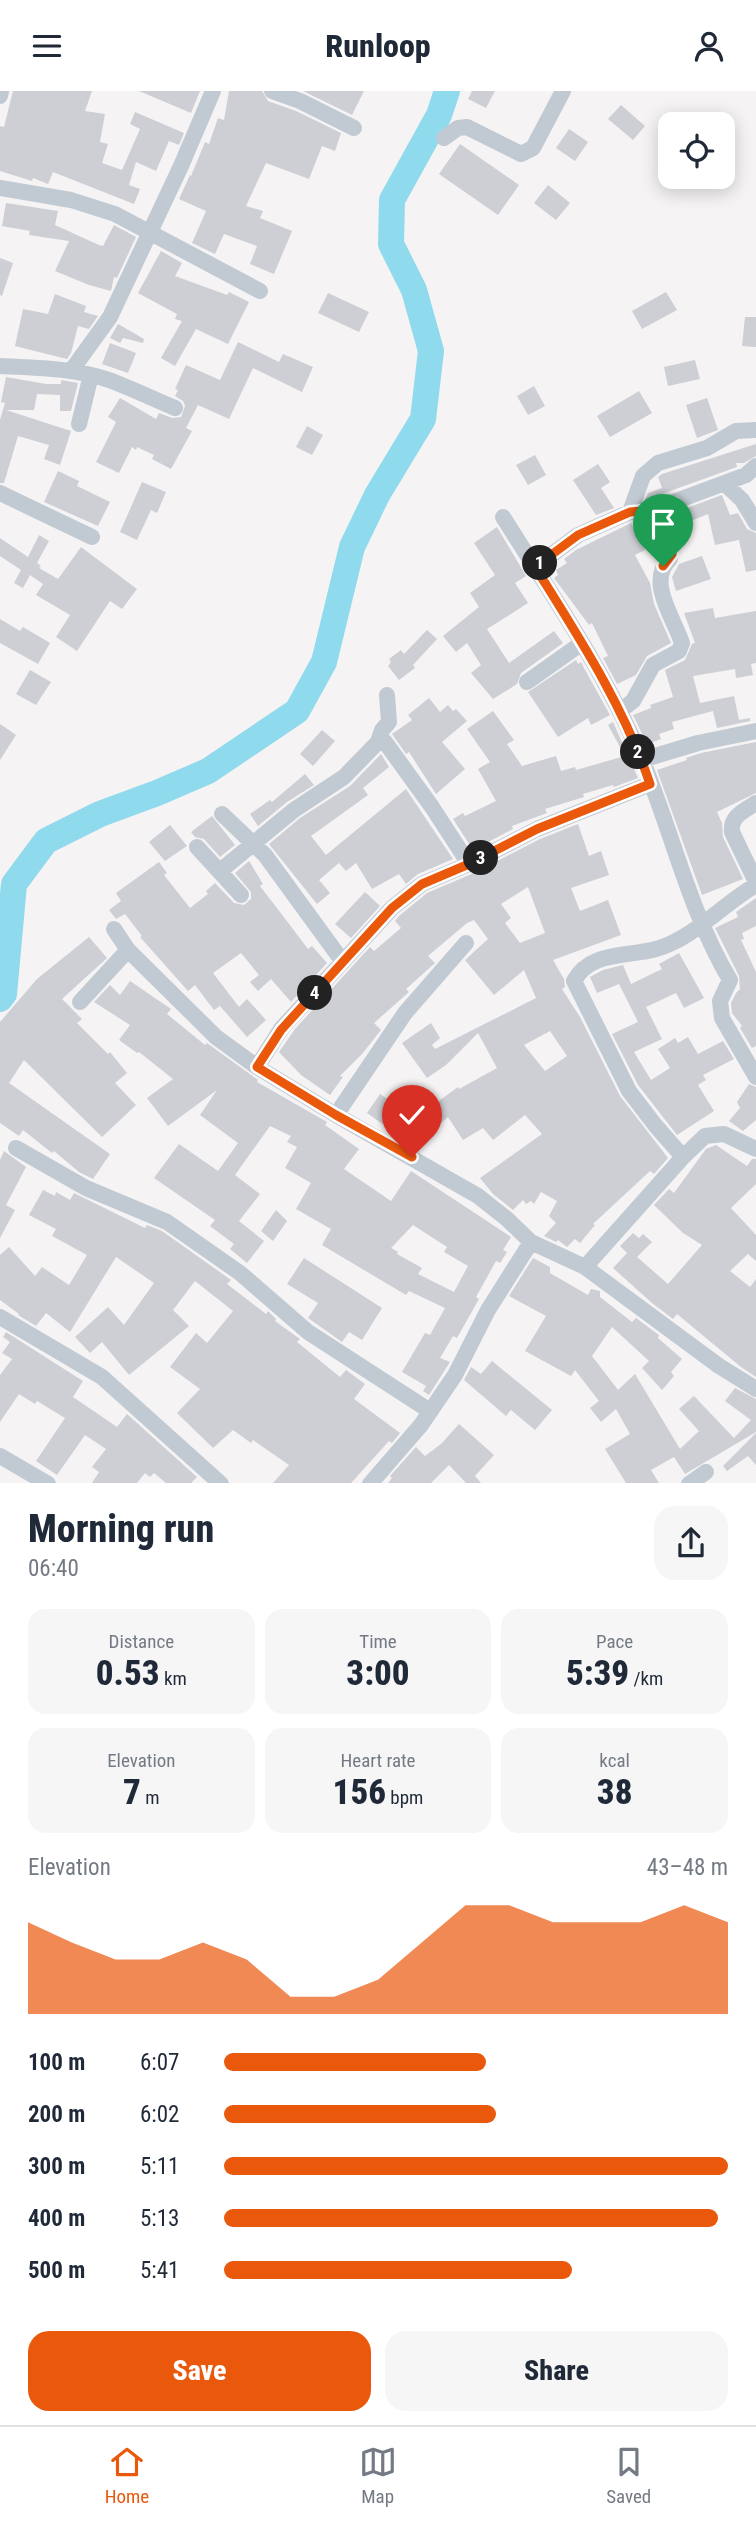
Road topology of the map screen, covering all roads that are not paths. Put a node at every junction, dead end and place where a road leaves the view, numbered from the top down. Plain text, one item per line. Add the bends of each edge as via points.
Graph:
1 (213, 91) edge
2 (272, 91) edge
3 (563, 91) edge
4 (354, 128) dead end
5 (444, 138) dead end
6 (0, 188) edge
7 (150, 233) junction
8 (260, 291) dead end
9 (0, 366) edge
10 (71, 371) junction
11 (91, 375) junction
12 (175, 408) dead end
13 (79, 424) dead end
14 (756, 430) edge
15 (756, 466) edge
16 (724, 483) junction
17 (0, 493) edge
18 (674, 503) junction
19 (630, 512) junction
20 (503, 517) dead end
21 (756, 523) edge
22 (92, 537) dead end
23 (535, 567) junction
24 (582, 643) junction
25 (527, 682) dead end
26 (387, 695) dead end
27 (620, 711) junction
28 (756, 731) edge
29 (379, 742) junction
30 (642, 760) junction
31 (650, 784) junction
32 (756, 803) edge
33 (222, 814) dead end
34 (253, 843) junction
35 (197, 847) dead end
36 (469, 864) junction
37 (220, 871) junction
38 (756, 883) edge
39 (241, 895) dead end
40 (704, 924) junction
41 (114, 929) dead end
42 (466, 943) dead end
43 (128, 950) junction
44 (343, 962) junction
45 (80, 1002) dead end
46 (257, 1067) junction
47 (756, 1077) edge
48 (336, 1115) junction
49 (753, 1143) edge
50 (16, 1148) dead end
51 (683, 1157) junction
52 (531, 1242) junction
53 (585, 1267) junction
54 (0, 1317) edge
55 (756, 1389) edge
56 (430, 1411) junction
57 (0, 1456) edge
58 (706, 1472) dead end
59 (48, 1483) edge
60 (221, 1483) edge
61 (370, 1483) edge
62 (689, 1483) edge

1 - 7 street
2 - 4 street
3 - 5 street via 533,148 521,154 467,127
6 - 7 street via 71,200 115,214
7 - 8 street
7 - 10 street via 110,317
9 - 10 street
10 - 11 street
11 - 12 street
11 - 13 street
14 - 19 street via 736,431 707,448 658,463 643,476
15 - 16 street
16 - 18 street
16 - 21 street
17 - 22 street
18 - 19 street
18 - 27 street via 678,514 670,540 672,554 661,572 662,594 682,643 679,651 653,665 633,701
19 - 23 street via 578,535
20 - 23 street
23 - 24 street
24 - 25 street
24 - 27 street
26 - 29 street via 389,722
27 - 30 street
28 - 30 street
29 - 34 street via 344,777
29 - 36 street via 385,742
30 - 31 street
31 - 36 street via 537,829
31 - 40 street
32 - 38 street via 731,824
33 - 34 street
34 - 37 street
34 - 44 street
35 - 37 street
36 - 44 street via 422,884 392,908
37 - 39 street
38 - 40 street
40 - 47 street via 730,980 720,1001 722,1018
40 - 51 street via 658,949 589,962 574,981 629,1091
41 - 43 street
42 - 48 street via 405,1013
43 - 45 street
43 - 46 street via 216,1037
44 - 46 street via 281,1030
46 - 48 street
48 - 52 street via 478,1196
49 - 51 street via 724,1134 705,1136
50 - 56 street via 86,1188 167,1222 240,1273 308,1332
51 - 53 street
52 - 53 street
52 - 56 street
53 - 55 street
54 - 60 street via 102,1377
56 - 61 street
57 - 59 street
58 - 62 street

